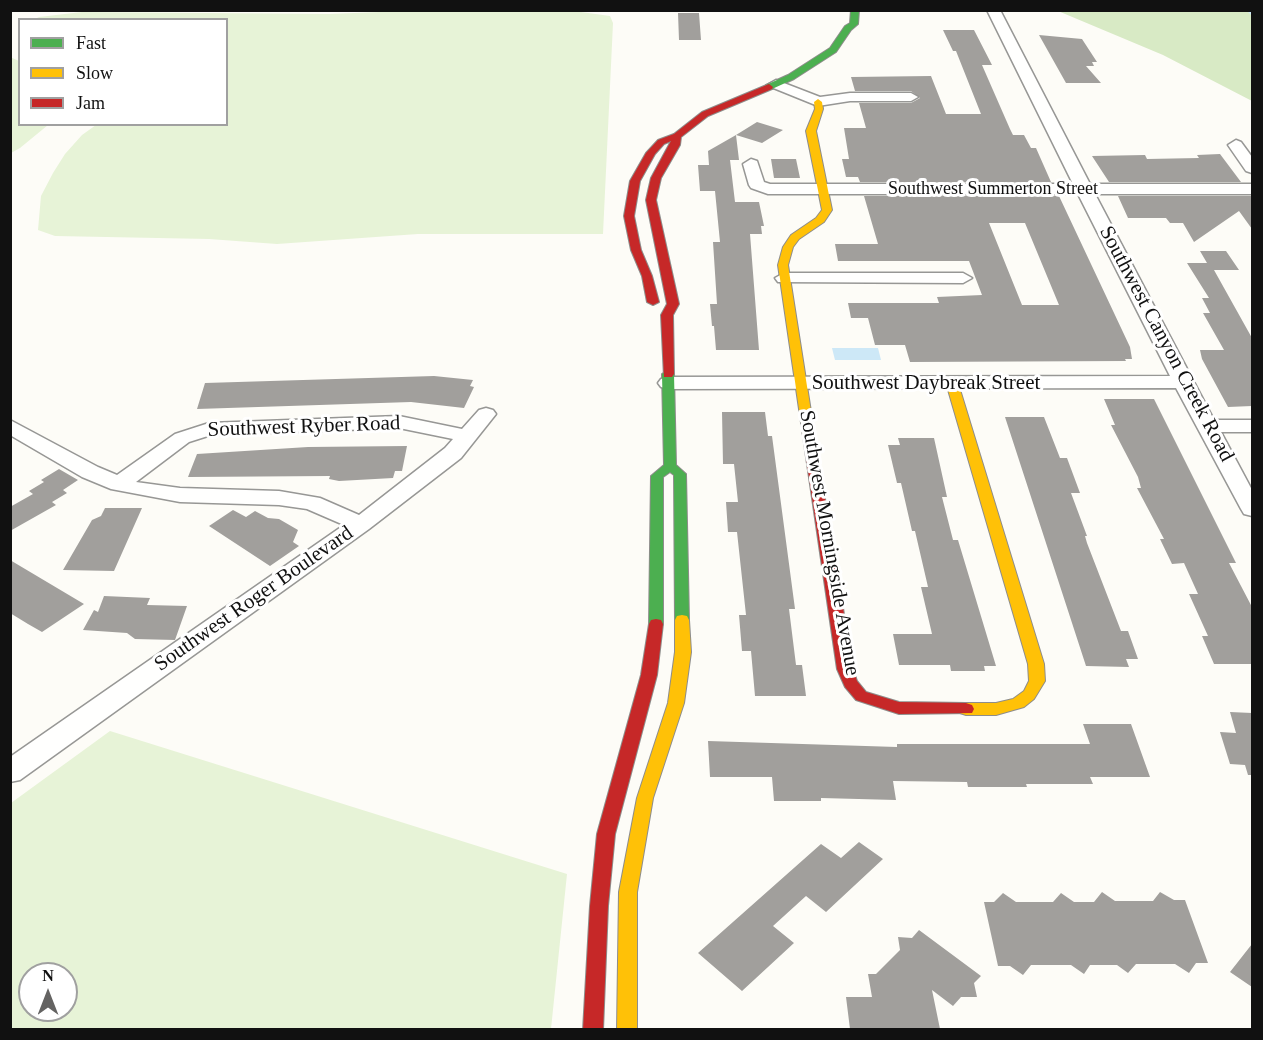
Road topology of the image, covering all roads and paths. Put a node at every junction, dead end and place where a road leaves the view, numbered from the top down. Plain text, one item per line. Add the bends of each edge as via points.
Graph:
1 (842, 10) edge
2 (855, 10) edge
3 (993, 10) edge
4 (848, 28) junction
5 (776, 84) junction
6 (911, 97) dead end
7 (818, 102) junction
8 (677, 136) junction
9 (1236, 145) dead end
10 (751, 164) dead end
11 (1252, 168) edge
12 (1084, 188) junction
13 (824, 189) junction
14 (1252, 189) edge
15 (784, 278) junction
16 (963, 278) dead end
17 (667, 315) junction
18 (1184, 382) junction
19 (668, 383) junction
20 (952, 383) junction
21 (802, 384) junction
22 (486, 414) dead end
23 (10, 426) edge
24 (1208, 426) junction
25 (1252, 426) edge
26 (467, 436) junction
27 (670, 466) junction
28 (119, 484) junction
29 (1252, 510) edge
30 (361, 524) junction
31 (10, 772) edge
32 (593, 1029) edge
33 (627, 1029) edge

1 - 4 main road
2 - 4 main road via 854,24
3 - 12 street, Southwest Canyon Creek Road
4 - 5 main road via 833,50
5 - 7 street
5 - 8 main road via 705,114
6 - 7 street via 850,97
7 - 13 main road, Southwest Morningside Avenue via 811,130
8 - 17 main road via 656,177 651,200 674,304
8 - 17 main road via 661,142 651,153 635,181 629,204 633,236 654,304
9 - 11 street
10 - 13 street, Southwest Summerton Street via 761,188
12 - 13 street, Southwest Summerton Street
12 - 14 street, Southwest Summerton Street
12 - 18 street, Southwest Canyon Creek Road
13 - 15 main road, Southwest Morningside Avenue via 827,210 788,247
15 - 16 street
15 - 21 main road, Southwest Morningside Avenue
17 - 19 main road
18 - 20 street, Southwest Daybreak Street
18 - 24 street, Southwest Canyon Creek Road
19 - 21 street, Southwest Daybreak Street
19 - 27 main road
20 - 21 street, Southwest Daybreak Street
20 - 21 main road, Southwest Morningside Avenue via 1036,664 1037,681 1029,695 1018,703 996,708 898,708 861,696 850,683
22 - 26 street, Southwest Roger Boulevard
23 - 28 street via 90,472
24 - 25 street
24 - 29 street, Southwest Canyon Creek Road
26 - 28 street, Southwest Ryber Road via 399,422 209,429 182,438
26 - 30 street, Southwest Roger Boulevard via 453,453
27 - 32 main road via 657,476 656,626 649,675 606,834
27 - 33 main road via 680,474 683,652 676,703 645,798 628,892
28 - 30 street via 180,495 312,502
30 - 31 street, Southwest Roger Boulevard

